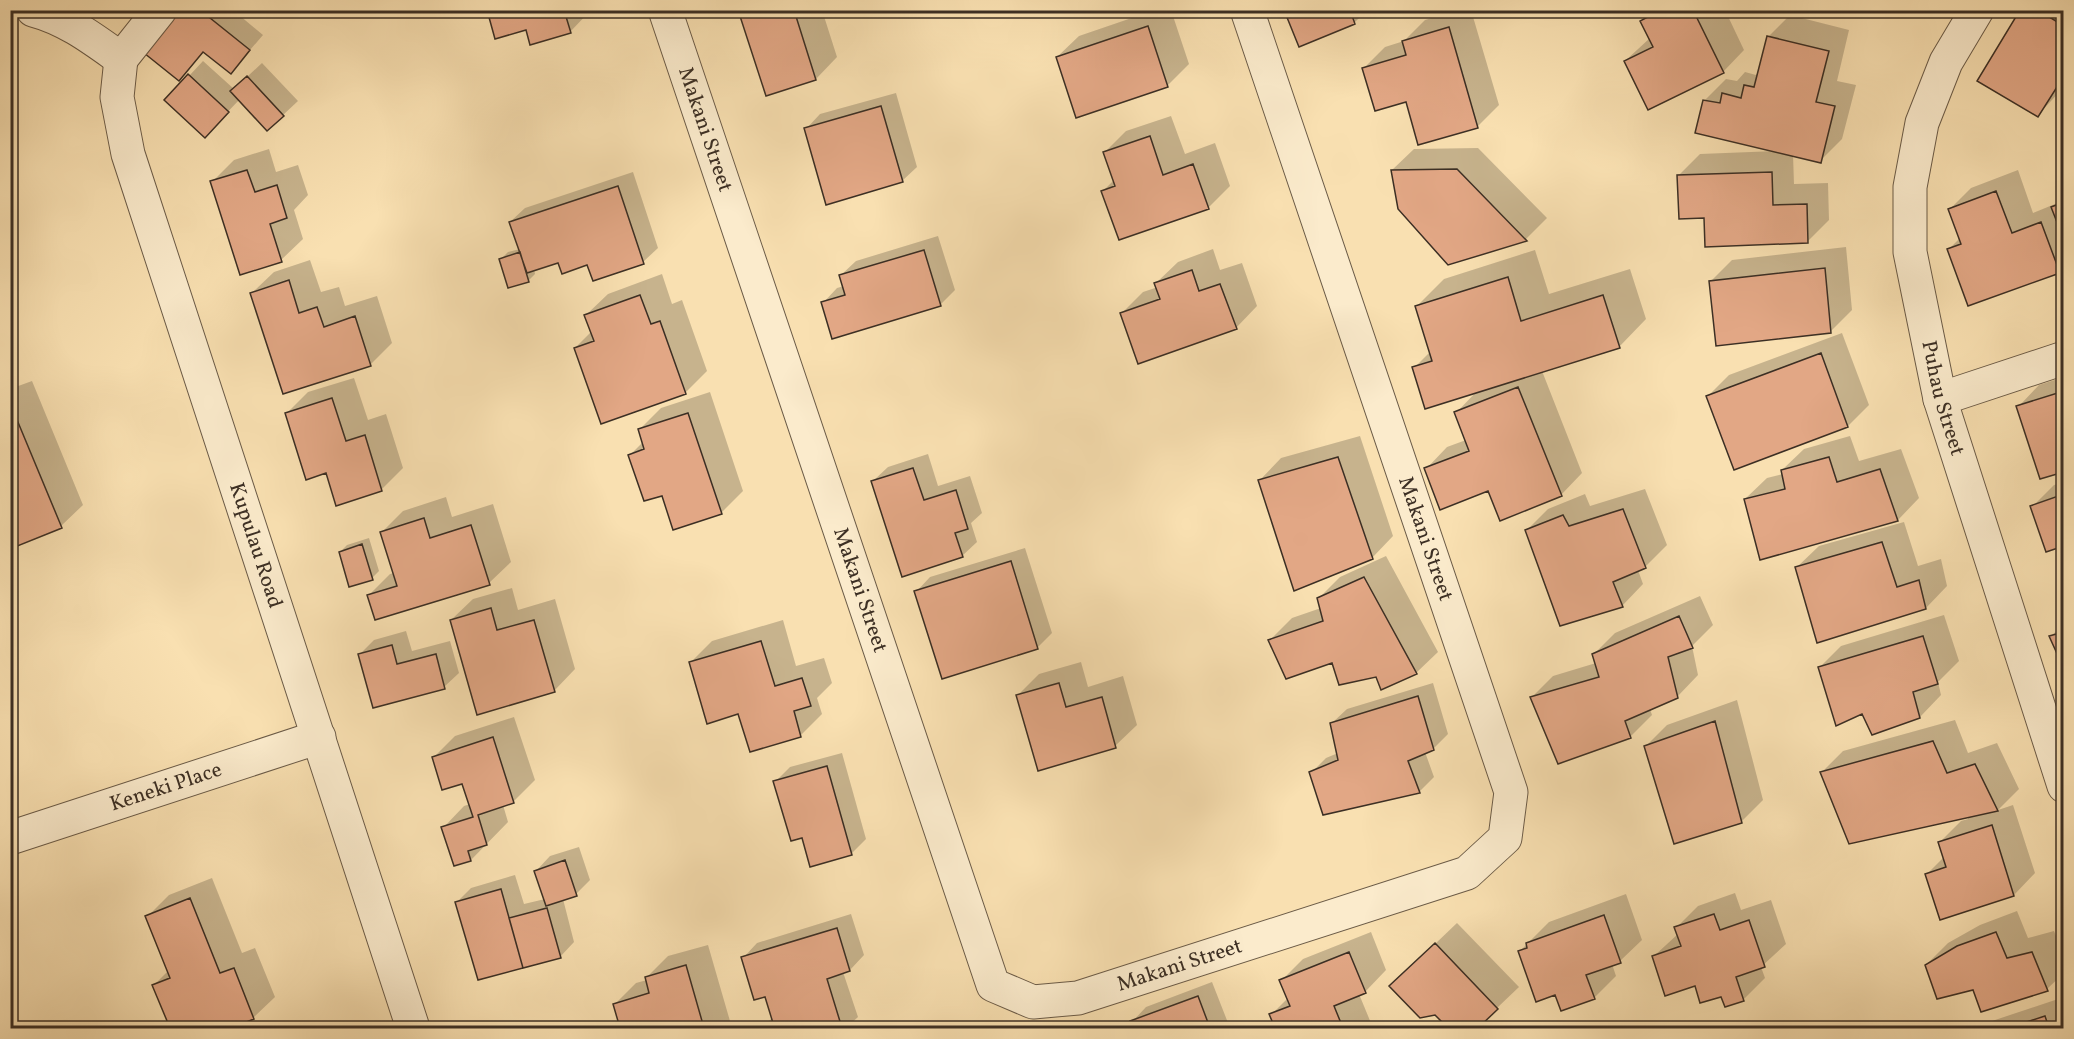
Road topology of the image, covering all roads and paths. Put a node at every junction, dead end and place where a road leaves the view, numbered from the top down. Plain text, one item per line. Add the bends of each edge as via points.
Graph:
1 (33, 10) edge
2 (160, 10) edge
3 (665, 10) edge
4 (1247, 10) edge
5 (1977, 10) edge
6 (121, 59) junction
7 (2064, 358) edge
8 (1940, 399) junction
9 (319, 737) junction
10 (2064, 786) edge
11 (10, 838) edge
12 (413, 1029) edge

1 - 6 street via 73,25
2 - 6 street
3 - 4 street, Makani Street via 993,985 1033,1002 1078,998 1467,873 1505,838 1511,792
5 - 8 street, Puhau Street via 1946,62 1922,123 1910,187 1910,252
6 - 9 street, Kupulau Road via 117,97 128,154
7 - 8 street
8 - 10 street, Puhau Street
9 - 11 street, Keneki Place
9 - 12 street, Kupulau Road

